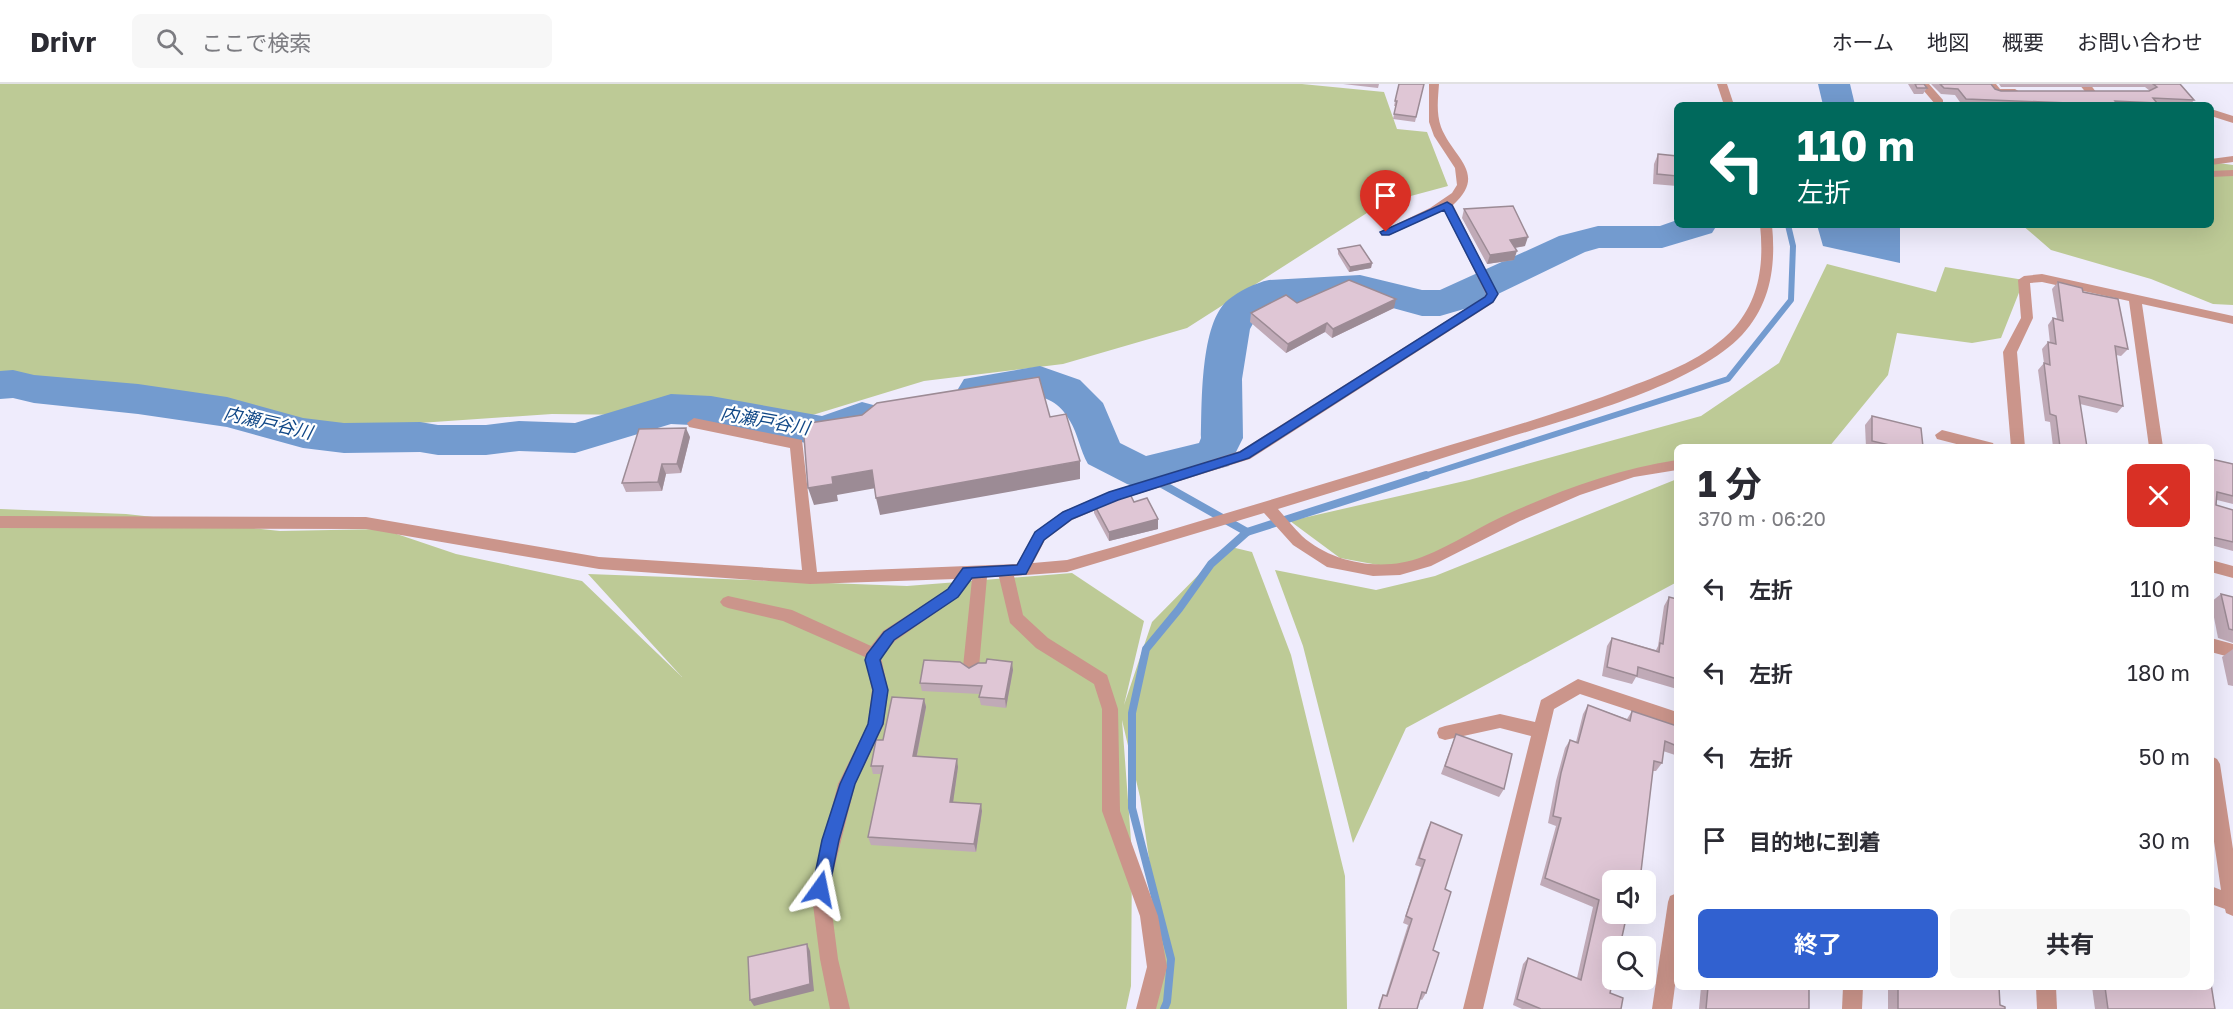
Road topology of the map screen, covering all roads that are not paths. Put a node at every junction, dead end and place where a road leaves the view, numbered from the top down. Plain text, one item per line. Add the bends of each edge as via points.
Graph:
1 (1434, 84) edge
2 (1722, 84) edge
3 (1923, 84) edge
4 (1991, 84) edge
5 (2032, 92) edge
6 (1728, 102) edge
7 (1939, 102) dead end
8 (2214, 113) edge
9 (2233, 120) edge
10 (2233, 159) edge
11 (2214, 162) edge
12 (2233, 173) edge
13 (2214, 174) edge
14 (1447, 205) junction
15 (1766, 228) edge
16 (1386, 232) dead end
17 (2135, 298) junction
18 (2233, 320) edge
19 (694, 423) dead end
20 (1942, 435) dead end
21 (1976, 444) edge
22 (2018, 444) edge
23 (2156, 444) edge
24 (1674, 465) edge
25 (1270, 509) junction
26 (0, 522) edge
27 (2214, 567) edge
28 (1013, 571) junction
29 (974, 572) junction
30 (2233, 572) edge
31 (810, 578) junction
32 (728, 602) dead end
33 (2214, 646) edge
34 (2233, 651) edge
35 (874, 654) junction
36 (971, 667) edge
37 (1674, 718) edge
38 (1541, 731) junction
39 (1445, 733) dead end
40 (2214, 783) edge
41 (2214, 896) edge
42 (2233, 904) edge
43 (1674, 923) edge
44 (1853, 990) edge
45 (2046, 990) edge
46 (840, 1009) edge
47 (1146, 1009) edge
48 (1473, 1009) edge
49 (1662, 1009) edge
50 (1852, 1009) edge
51 (2047, 1009) edge

1 - 14 street via 1433,119 1439,137 1463,176 1461,190
2 - 6 street
3 - 7 street
4 - 5 street via 1997,92
8 - 9 street
10 - 11 street
12 - 13 street
14 - 16 street
14 - 28 street via 1492,294 1489,300 1245,455 1114,496 1067,516 1040,536
15 - 25 street via 1770,249 1762,294 1743,326 1705,358 1676,374 1592,407
17 - 18 street
17 - 22 street via 2042,278 2024,280 2027,318 2010,352
17 - 23 street
19 - 31 street via 797,444
20 - 21 street
24 - 25 street via 1634,472 1575,490 1426,562 1400,569 1373,570 1332,562 1298,541
25 - 28 street via 1067,566
26 - 31 street via 366,523 599,562
27 - 30 street
28 - 29 street
28 - 47 street via 1016,618 1042,643 1101,680 1110,709 1111,811 1149,916 1157,967
29 - 31 street
29 - 35 street via 953,593 889,636
29 - 36 street
32 - 35 street via 786,615
33 - 34 street
35 - 46 street via 880,690 876,724 848,784 820,889
37 - 38 street via 1578,686 1547,705
38 - 39 street via 1500,721
38 - 48 street
40 - 42 street
41 - 42 street
43 - 49 street
44 - 50 street
45 - 51 street

